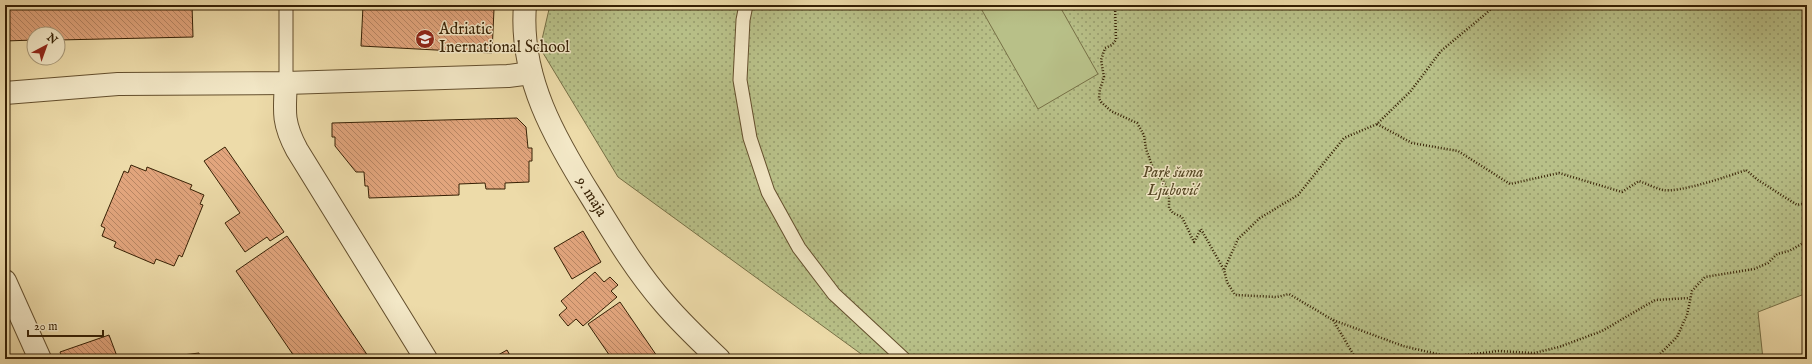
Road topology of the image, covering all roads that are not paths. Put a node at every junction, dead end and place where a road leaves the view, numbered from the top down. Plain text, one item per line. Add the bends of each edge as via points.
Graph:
1 (286, 5) edge
2 (525, 5) edge
3 (746, 5) edge
4 (531, 73) junction
5 (286, 84) junction
6 (5, 93) edge
7 (5, 281) edge
8 (40, 359) edge
9 (426, 359) edge
10 (719, 359) edge
11 (904, 359) edge

1 - 5 lane
2 - 4 street, 9. maja via 526,49
3 - 11 lane via 740,80 750,138 768,192 799,248 834,294
4 - 5 street
4 - 10 street, 9. maja via 538,98 552,130 622,246 663,303
5 - 6 street via 118,84
5 - 9 street via 285,119 288,133
7 - 8 street

